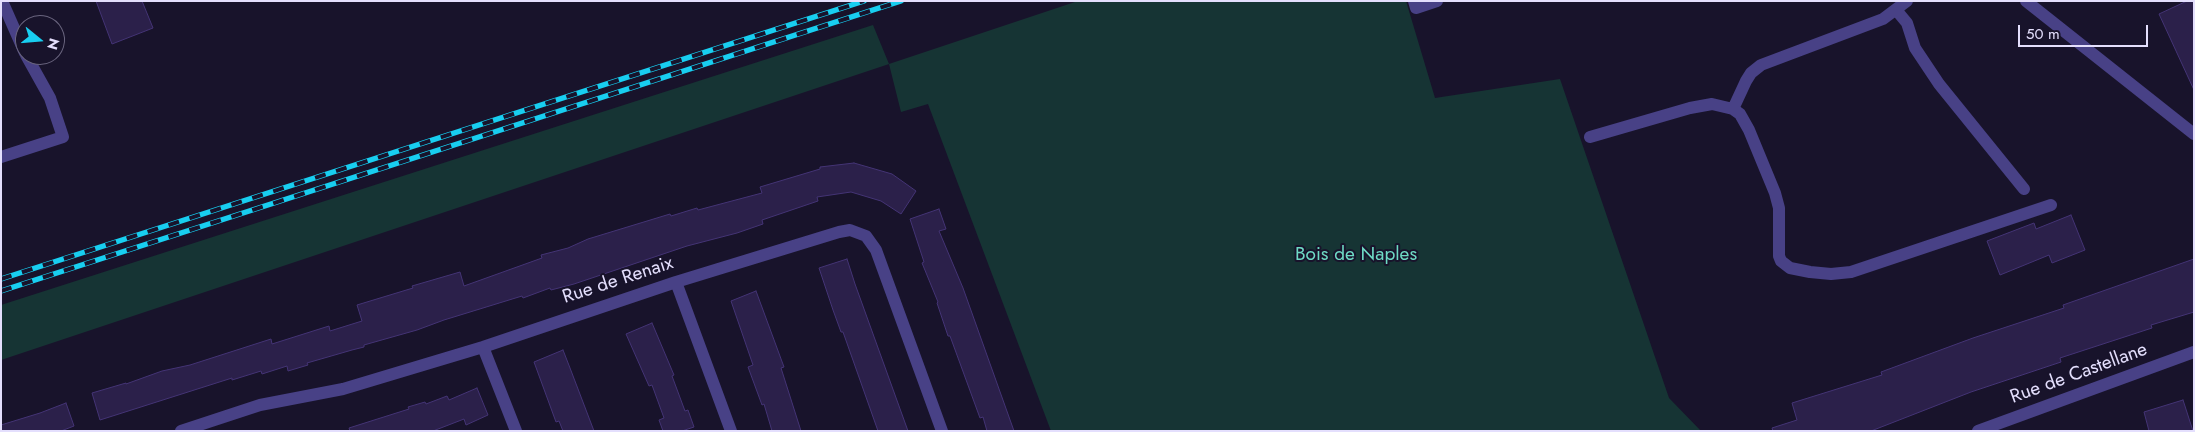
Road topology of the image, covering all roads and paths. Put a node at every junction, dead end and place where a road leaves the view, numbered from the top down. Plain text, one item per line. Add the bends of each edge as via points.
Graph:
1 (2, 1) edge
2 (1437, 1) edge
3 (1907, 1) edge
4 (2026, 1) edge
5 (1416, 9) edge
6 (1897, 11) junction
7 (15, 30) edge
8 (32, 65) edge
9 (1733, 109) junction
10 (2194, 134) edge
11 (1590, 137) dead end
12 (1, 157) edge
13 (2024, 189) dead end
14 (2051, 205) dead end
15 (676, 282) junction
16 (483, 347) junction
17 (2194, 352) edge
18 (181, 431) edge
19 (516, 431) edge
20 (730, 431) edge
21 (942, 431) edge
22 (1978, 431) edge

1 - 7 street
2 - 5 street
3 - 6 street
4 - 10 street
6 - 9 street via 1884,19 1761,65 1751,73
6 - 13 street via 1907,22 1915,48 1939,84
8 - 12 street via 50,98 63,137
9 - 11 street via 1702,105
9 - 14 street via 1740,114 1749,130 1776,193 1779,256 1790,268 1831,274 1851,272
15 - 16 street, Rue de Renaix
15 - 20 street
15 - 21 street, Rue de Renaix via 839,232 861,233 876,250
16 - 18 street, Rue de Renaix via 343,389 260,405
16 - 19 street
17 - 22 street, Rue de Castellane

